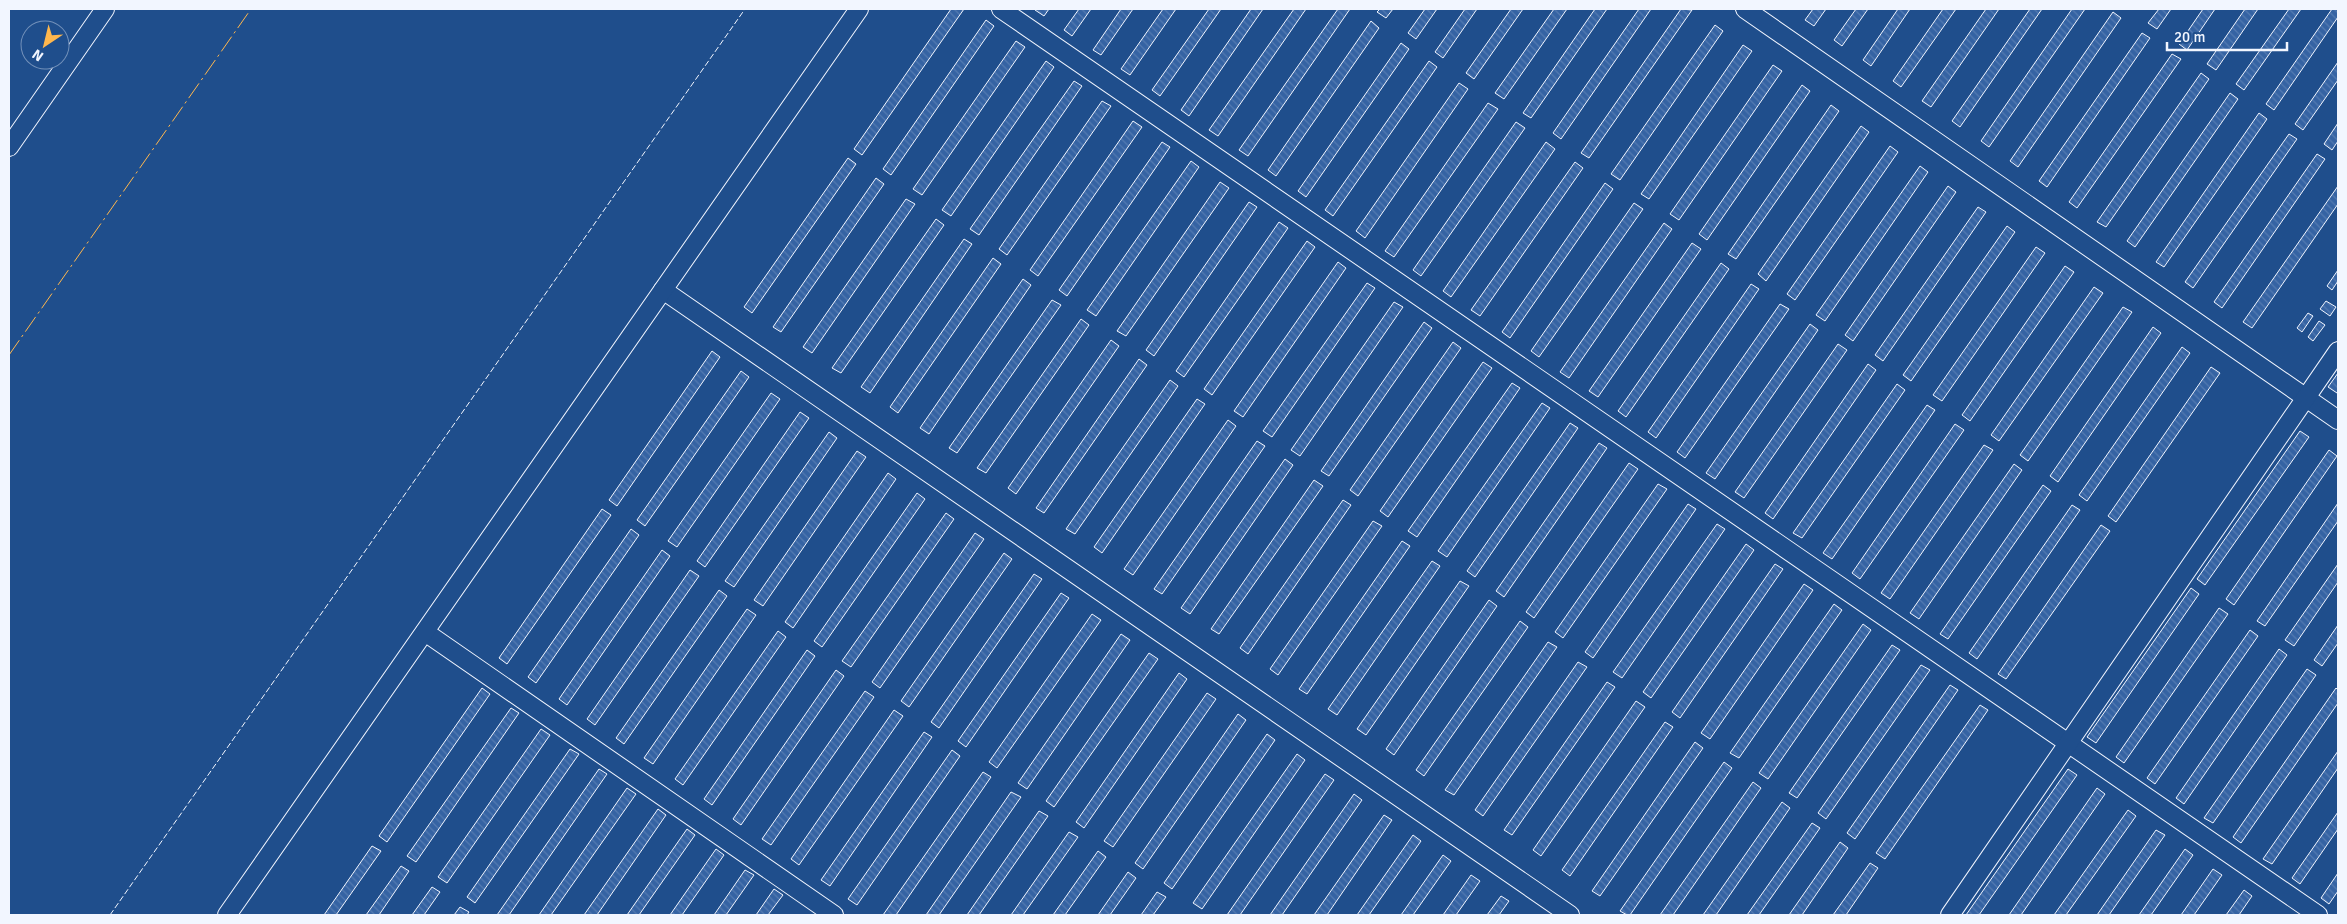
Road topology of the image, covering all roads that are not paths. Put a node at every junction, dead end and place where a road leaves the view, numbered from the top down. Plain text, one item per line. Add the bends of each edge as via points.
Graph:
1 (105, 9) edge
2 (859, 9) edge
3 (1002, 9) edge
4 (1745, 9) edge
5 (9, 147) edge
6 (664, 290) junction
7 (2338, 351) edge
8 (2306, 398) junction
9 (2338, 420) edge
10 (425, 632) junction
11 (2068, 743) junction
12 (227, 915) edge
13 (834, 915) edge
14 (1570, 915) edge
15 (1950, 915) edge
16 (2318, 915) edge

1 - 5 lane
2 - 6 lane
3 - 11 lane
4 - 8 lane
6 - 10 lane
6 - 14 lane
7 - 8 lane
8 - 9 lane
8 - 11 lane
10 - 12 lane
10 - 13 lane
11 - 15 lane
11 - 16 lane

